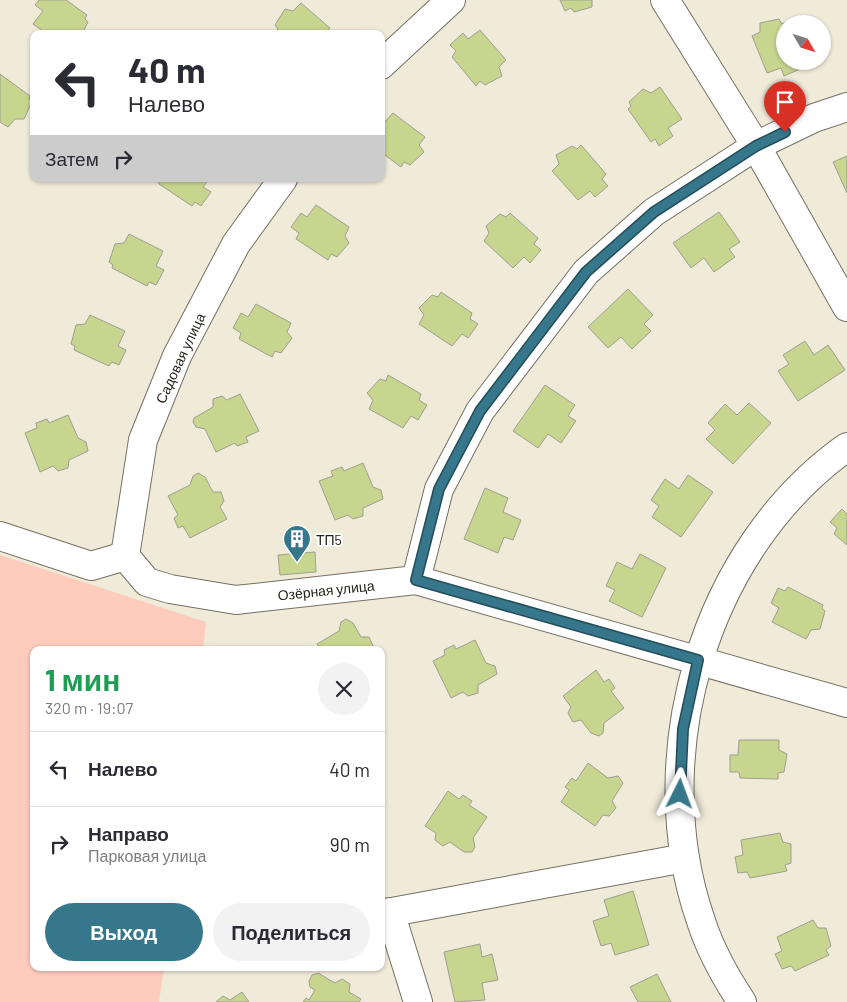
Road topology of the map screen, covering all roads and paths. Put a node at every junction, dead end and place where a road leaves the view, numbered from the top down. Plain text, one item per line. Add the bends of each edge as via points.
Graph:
1 (451, 0) edge
2 (665, 0) edge
3 (385, 61) edge
4 (847, 107) edge
5 (756, 146) junction
6 (281, 182) edge
7 (847, 307) edge
8 (847, 447) edge
9 (0, 536) edge
10 (125, 556) junction
11 (416, 580) junction
12 (698, 660) junction
13 (847, 703) edge
14 (685, 858) junction
15 (386, 913) edge
16 (418, 1002) edge
17 (742, 1002) edge

1 - 3 street
2 - 5 street
4 - 5 street via 814,118
5 - 7 street
5 - 11 street via 654,212 586,272 480,411 439,489
6 - 10 street, Садовая улица via 236,244 178,356 144,440
8 - 12 street via 797,491 758,538 722,598
9 - 10 street via 91,566
10 - 11 street, Озёрная улица via 147,582 236,600
11 - 12 street
12 - 13 street
12 - 14 street via 683,729 680,794
14 - 15 street
14 - 17 street via 701,922
15 - 16 street

